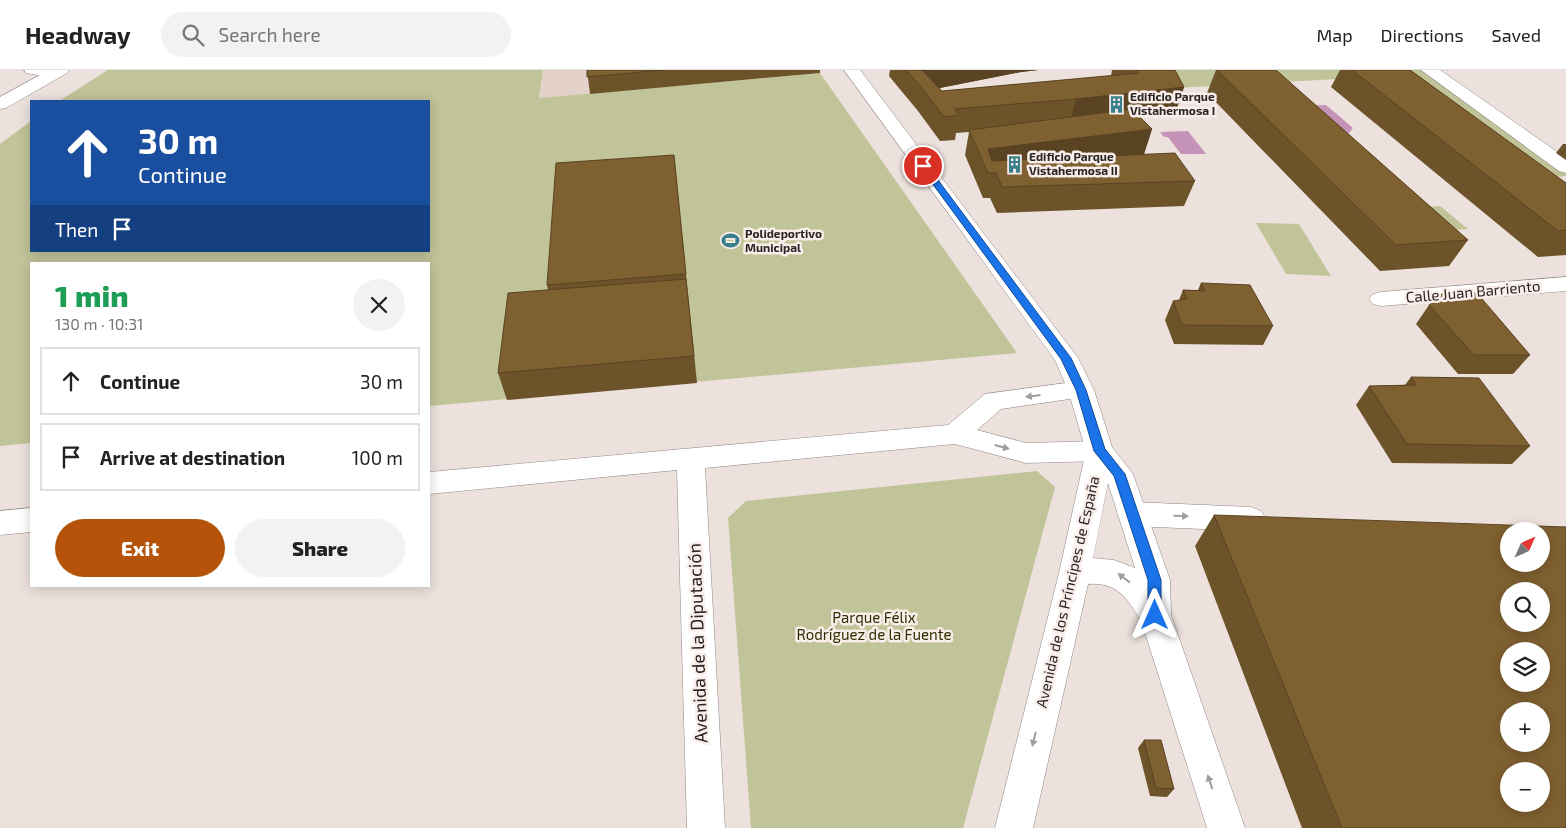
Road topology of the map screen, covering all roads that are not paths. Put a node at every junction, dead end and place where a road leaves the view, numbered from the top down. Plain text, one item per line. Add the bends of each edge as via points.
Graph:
1 (30, 70) edge
2 (852, 70) edge
3 (1429, 70) edge
4 (58, 72) edge
5 (0, 104) edge
6 (1562, 176) edge
7 (1566, 284) edge
8 (1381, 300) dead end
9 (1081, 390) junction
10 (955, 434) junction
11 (1100, 451) junction
12 (691, 459) junction
13 (430, 483) edge
14 (1132, 514) junction
15 (30, 520) edge
16 (1280, 520) edge
17 (0, 523) edge
18 (1075, 573) junction
19 (1155, 615) junction
20 (706, 828) edge
21 (1014, 828) edge
22 (1226, 828) edge

1 - 4 lane
2 - 9 street, Avenida de los Príncipes de España via 1066,358
3 - 6 street
4 - 5 street
7 - 8 street, Calle Juan Barriento
9 -> 10 street via 994,401
9 - 11 street, Avenida de los Príncipes de España
10 -> 11 street via 1026,453
10 - 12 street
11 - 14 street via 1119,474
11 - 18 street, Avenida de los Príncipes de España
12 - 13 street
12 - 20 street, Avenida de la Diputación
14 -> 16 street
14 - 19 street via 1154,580
15 - 17 street
19 -> 18 street via 1136,587 1117,573 1096,569
18 -> 21 street, Avenida de los Príncipes de España
22 -> 19 street

